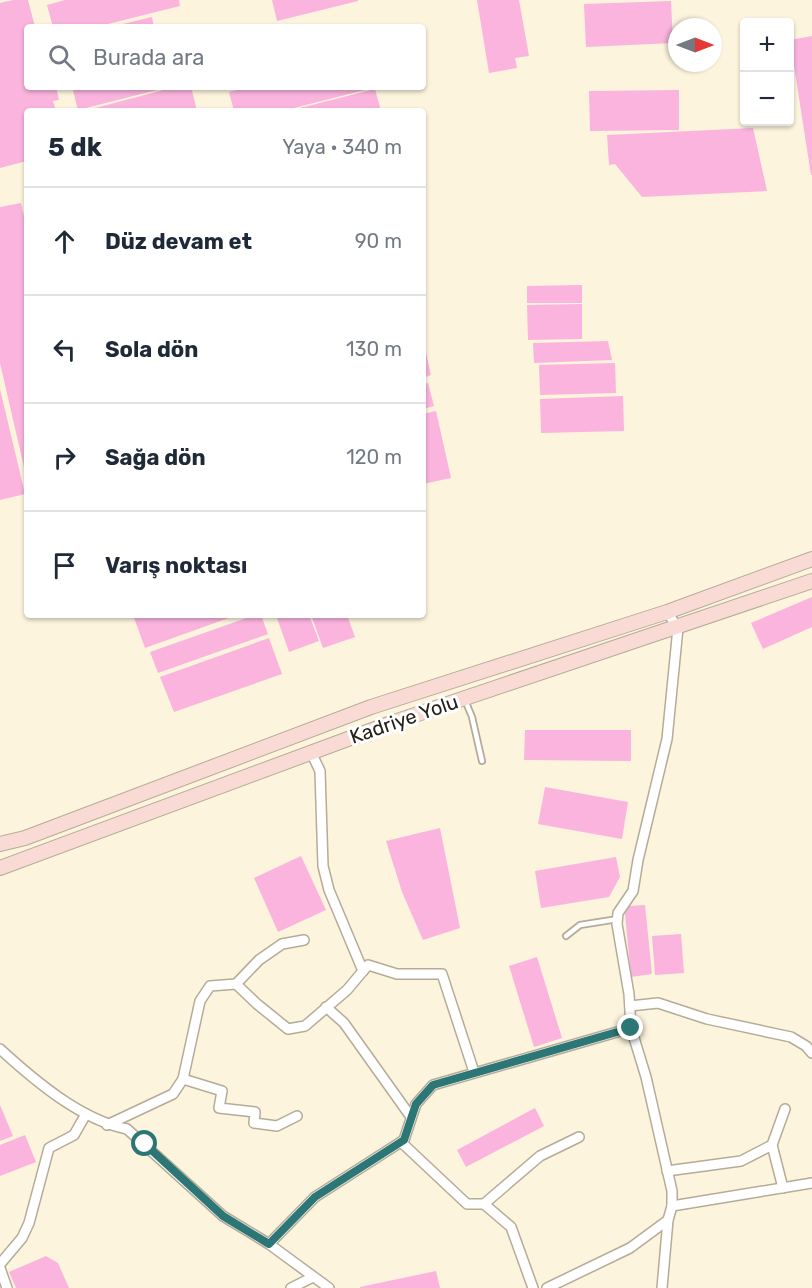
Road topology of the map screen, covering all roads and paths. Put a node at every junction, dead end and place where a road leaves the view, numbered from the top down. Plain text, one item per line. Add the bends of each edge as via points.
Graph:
1 (812, 559) edge
2 (812, 582) edge
3 (667, 612) junction
4 (678, 628) junction
5 (464, 698) junction
6 (311, 752) junction
7 (482, 761) dead end
8 (0, 844) edge
9 (0, 868) edge
10 (618, 919) junction
11 (566, 936) dead end
12 (304, 940) dead end
13 (363, 971) junction
14 (236, 984) junction
15 (630, 1006) junction
16 (326, 1007) junction
17 (631, 1028) junction
18 (0, 1050) edge
19 (812, 1053) edge
20 (474, 1072) junction
21 (183, 1079) junction
22 (785, 1109) dead end
23 (86, 1114) junction
24 (297, 1116) dead end
25 (411, 1116) junction
26 (107, 1125) junction
27 (579, 1137) dead end
28 (401, 1142) junction
29 (772, 1145) junction
30 (667, 1171) junction
31 (812, 1183) edge
32 (783, 1188) junction
33 (484, 1204) junction
34 (672, 1206) junction
35 (668, 1220) junction
36 (269, 1244) junction
37 (0, 1266) edge
38 (313, 1277) junction
39 (7, 1288) edge
40 (291, 1288) edge
41 (329, 1288) edge
42 (533, 1288) edge
43 (547, 1288) edge
44 (662, 1288) edge

1 - 3 main road, Kadriye Yolu
2 - 4 main road, Kadriye Yolu
3 - 4 street
3 - 8 main road, Kadriye Yolu via 371,707 25,838
4 - 5 main road, Kadriye Yolu
4 - 10 street via 667,739 633,891
5 - 6 main road, Kadriye Yolu
5 - 7 lane
6 - 9 main road, Kadriye Yolu
6 - 13 street via 320,771 323,866 328,890
10 - 11 lane via 580,925
10 - 15 street
12 - 14 street via 282,944 259,960
13 - 16 street
13 - 20 street via 368,964 397,974 442,974
14 - 16 street via 288,1029 305,1026
14 - 21 street via 210,986 200,1001
15 - 17 street
15 - 19 street via 658,1003 707,1019 791,1037
16 - 25 street via 344,1023
17 - 20 street
17 - 30 street
18 - 23 street
20 - 25 street via 433,1085
21 - 24 street via 222,1091 219,1108 255,1112 254,1124 277,1126
21 - 26 street via 173,1094
22 - 29 street
23 - 26 street
23 - 37 street via 74,1135 49,1148 29,1223
25 - 28 street
26 - 36 street via 128,1130 223,1216
27 - 33 street via 540,1156
28 - 33 street via 467,1204
28 - 36 street via 315,1197
29 - 30 street via 741,1161
29 - 32 street
30 - 34 street
31 - 32 street
32 - 34 street
33 - 42 street via 511,1227
34 - 35 street
35 - 43 street via 630,1248
35 - 44 street
36 - 38 street
37 - 39 street
38 - 40 street
38 - 41 street

